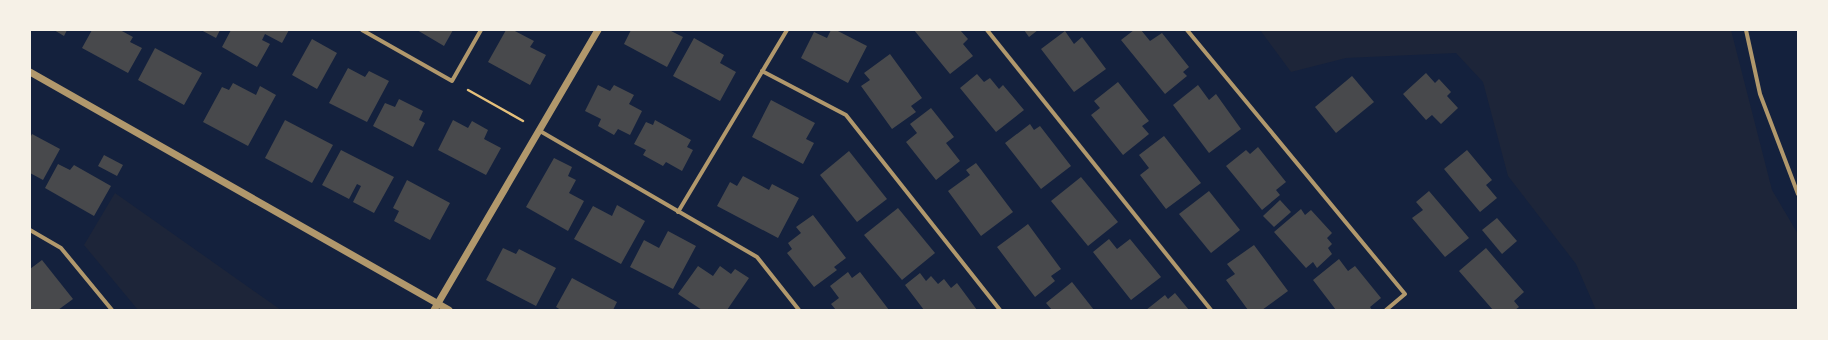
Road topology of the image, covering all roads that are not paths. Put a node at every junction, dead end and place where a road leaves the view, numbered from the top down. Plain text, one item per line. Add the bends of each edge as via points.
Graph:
1 (362, 30) edge
2 (482, 30) edge
3 (598, 30) edge
4 (787, 30) edge
5 (987, 30) edge
6 (1187, 30) edge
7 (1746, 30) edge
8 (762, 71) junction
9 (30, 72) edge
10 (540, 131) junction
11 (1798, 194) edge
12 (678, 212) junction
13 (30, 230) edge
14 (436, 307) edge
15 (112, 310) edge
16 (449, 310) edge
17 (800, 310) edge
18 (1000, 310) edge
19 (1211, 310) edge
20 (1386, 310) edge

1 - 2 street via 452,81
3 - 10 street
4 - 8 street
5 - 19 street
6 - 20 street via 1405,294
7 - 11 street via 1760,94
8 - 12 street
8 - 18 street via 846,115
9 - 14 street
10 - 12 street
10 - 14 street
12 - 17 street via 757,257
13 - 15 street via 61,248
14 - 16 street

